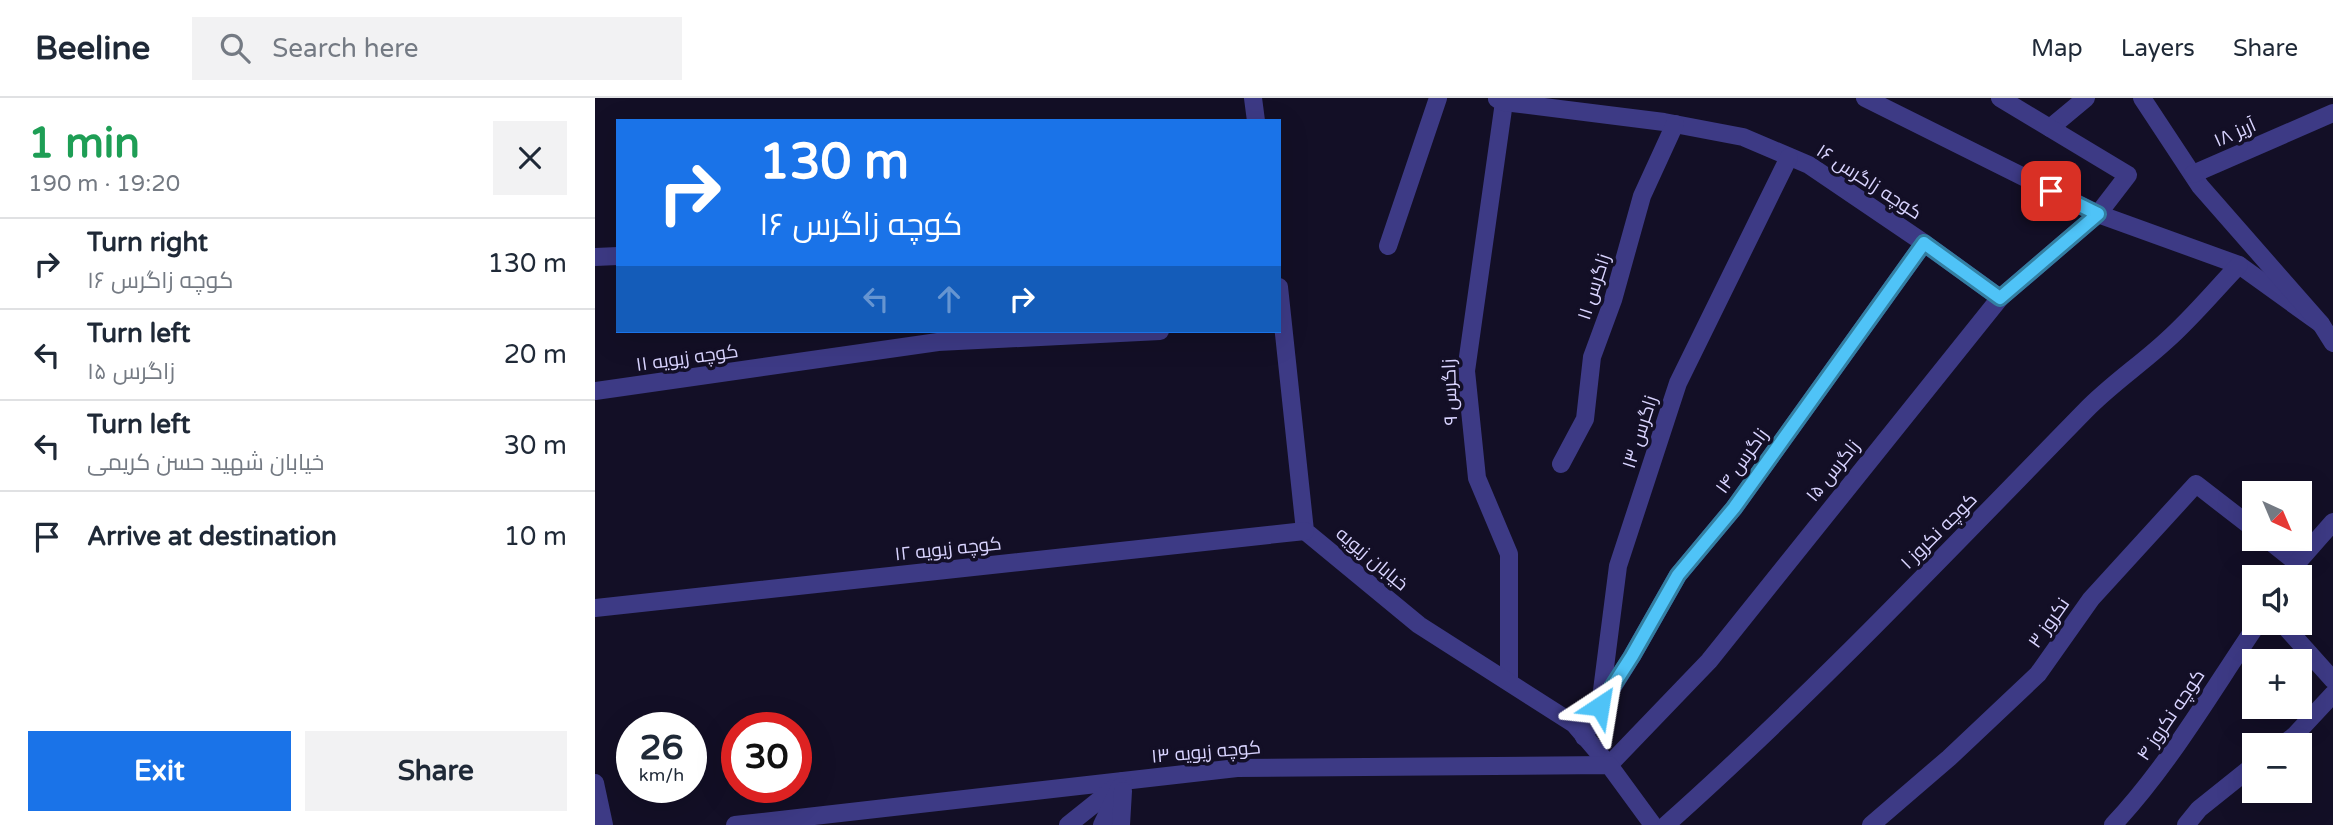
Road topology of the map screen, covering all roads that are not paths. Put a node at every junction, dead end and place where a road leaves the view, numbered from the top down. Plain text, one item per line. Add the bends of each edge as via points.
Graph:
1 (1253, 98) edge
2 (1438, 98) edge
3 (1865, 98) edge
4 (2000, 98) edge
5 (2086, 98) edge
6 (2142, 98) edge
7 (1502, 99) edge
8 (2333, 113) edge
9 (1256, 119) edge
10 (1675, 124) junction
11 (2050, 128) junction
12 (1789, 157) junction
13 (2193, 174) junction
14 (2098, 214) junction
15 (1924, 243) junction
16 (1388, 247) dead end
17 (616, 256) edge
18 (595, 257) edge
19 (2239, 265) junction
20 (2000, 298) junction
21 (2327, 321) edge
22 (1282, 324) edge
23 (1120, 333) edge
24 (2333, 343) edge
25 (595, 391) edge
26 (1561, 464) dead end
27 (2242, 520) edge
28 (2333, 522) edge
29 (1305, 531) junction
30 (2277, 551) edge
31 (2289, 565) edge
32 (2297, 565) edge
33 (595, 608) edge
34 (2249, 635) edge
35 (2293, 635) edge
36 (2333, 680) edge
37 (1510, 682) junction
38 (2333, 694) edge
39 (1600, 706) junction
40 (2297, 733) edge
41 (1584, 737) junction
42 (1609, 765) junction
43 (2242, 774) edge
44 (1123, 781) junction
45 (595, 783) edge
46 (604, 825) edge
47 (735, 825) edge
48 (1068, 825) edge
49 (1102, 825) edge
50 (1121, 825) edge
51 (1653, 825) edge
52 (1666, 825) edge
53 (1871, 825) edge
54 (2113, 825) edge
55 (2186, 825) edge

1 - 9 street
2 - 16 street
3 - 14 street
4 - 11 street
5 - 11 street
6 - 13 street
7 - 10 street, کوچه زاگرس ۱۶
7 - 37 street, زاگرس ۹ via 1466,371 1477,478 1509,554
8 - 13 street, آریز ۱۸
10 - 12 street, کوچه زاگرس ۱۶ via 1743,137
10 - 26 street, زاگرس ۱۱ via 1642,196 1592,357 1585,419
11 - 14 street, زاگرس ۱۵ via 2128,176
12 - 15 street, کوچه زاگرس ۱۶ via 1809,165
12 - 39 street, زاگرس ۱۳ via 1678,383 1618,566
13 - 21 street
14 - 19 street
14 - 20 street, زاگرس ۱۵
15 - 20 street, کوچه زاگرس ۱۶
15 - 39 street, زاگرس ۱۴ via 1734,508 1678,575
17 - 18 street
19 - 21 street
19 - 52 street, کوچه نکروز ۱
20 - 42 street, زاگرس ۱۵ via 1709,661
21 - 24 street
22 - 29 street, خیابان زیویه
23 - 25 street, کوچه زیویه ۱۱ via 938,342
27 - 53 street, نکروز ۳ via 2196,484 2091,599 2038,674
28 - 32 street
29 - 33 street, کوچه زیویه ۱۲
29 - 37 street, خیابان زیویه via 1419,625
30 - 31 street
34 - 54 street, کوچه نکروز ۴ via 2174,751
35 - 36 street
37 - 41 street, خیابان زیویه via 1574,724
38 - 40 street
39 - 41 street, زاگرس ۱۳
41 - 42 street, خیابان زیویه
42 - 44 street, کوچه زیویه ۱۳ via 1237,768
42 - 51 street
43 - 55 street via 2199,808
44 - 47 street, کوچه زیویه ۱۳
44 - 48 street
44 - 49 street
44 - 50 street
45 - 46 street

